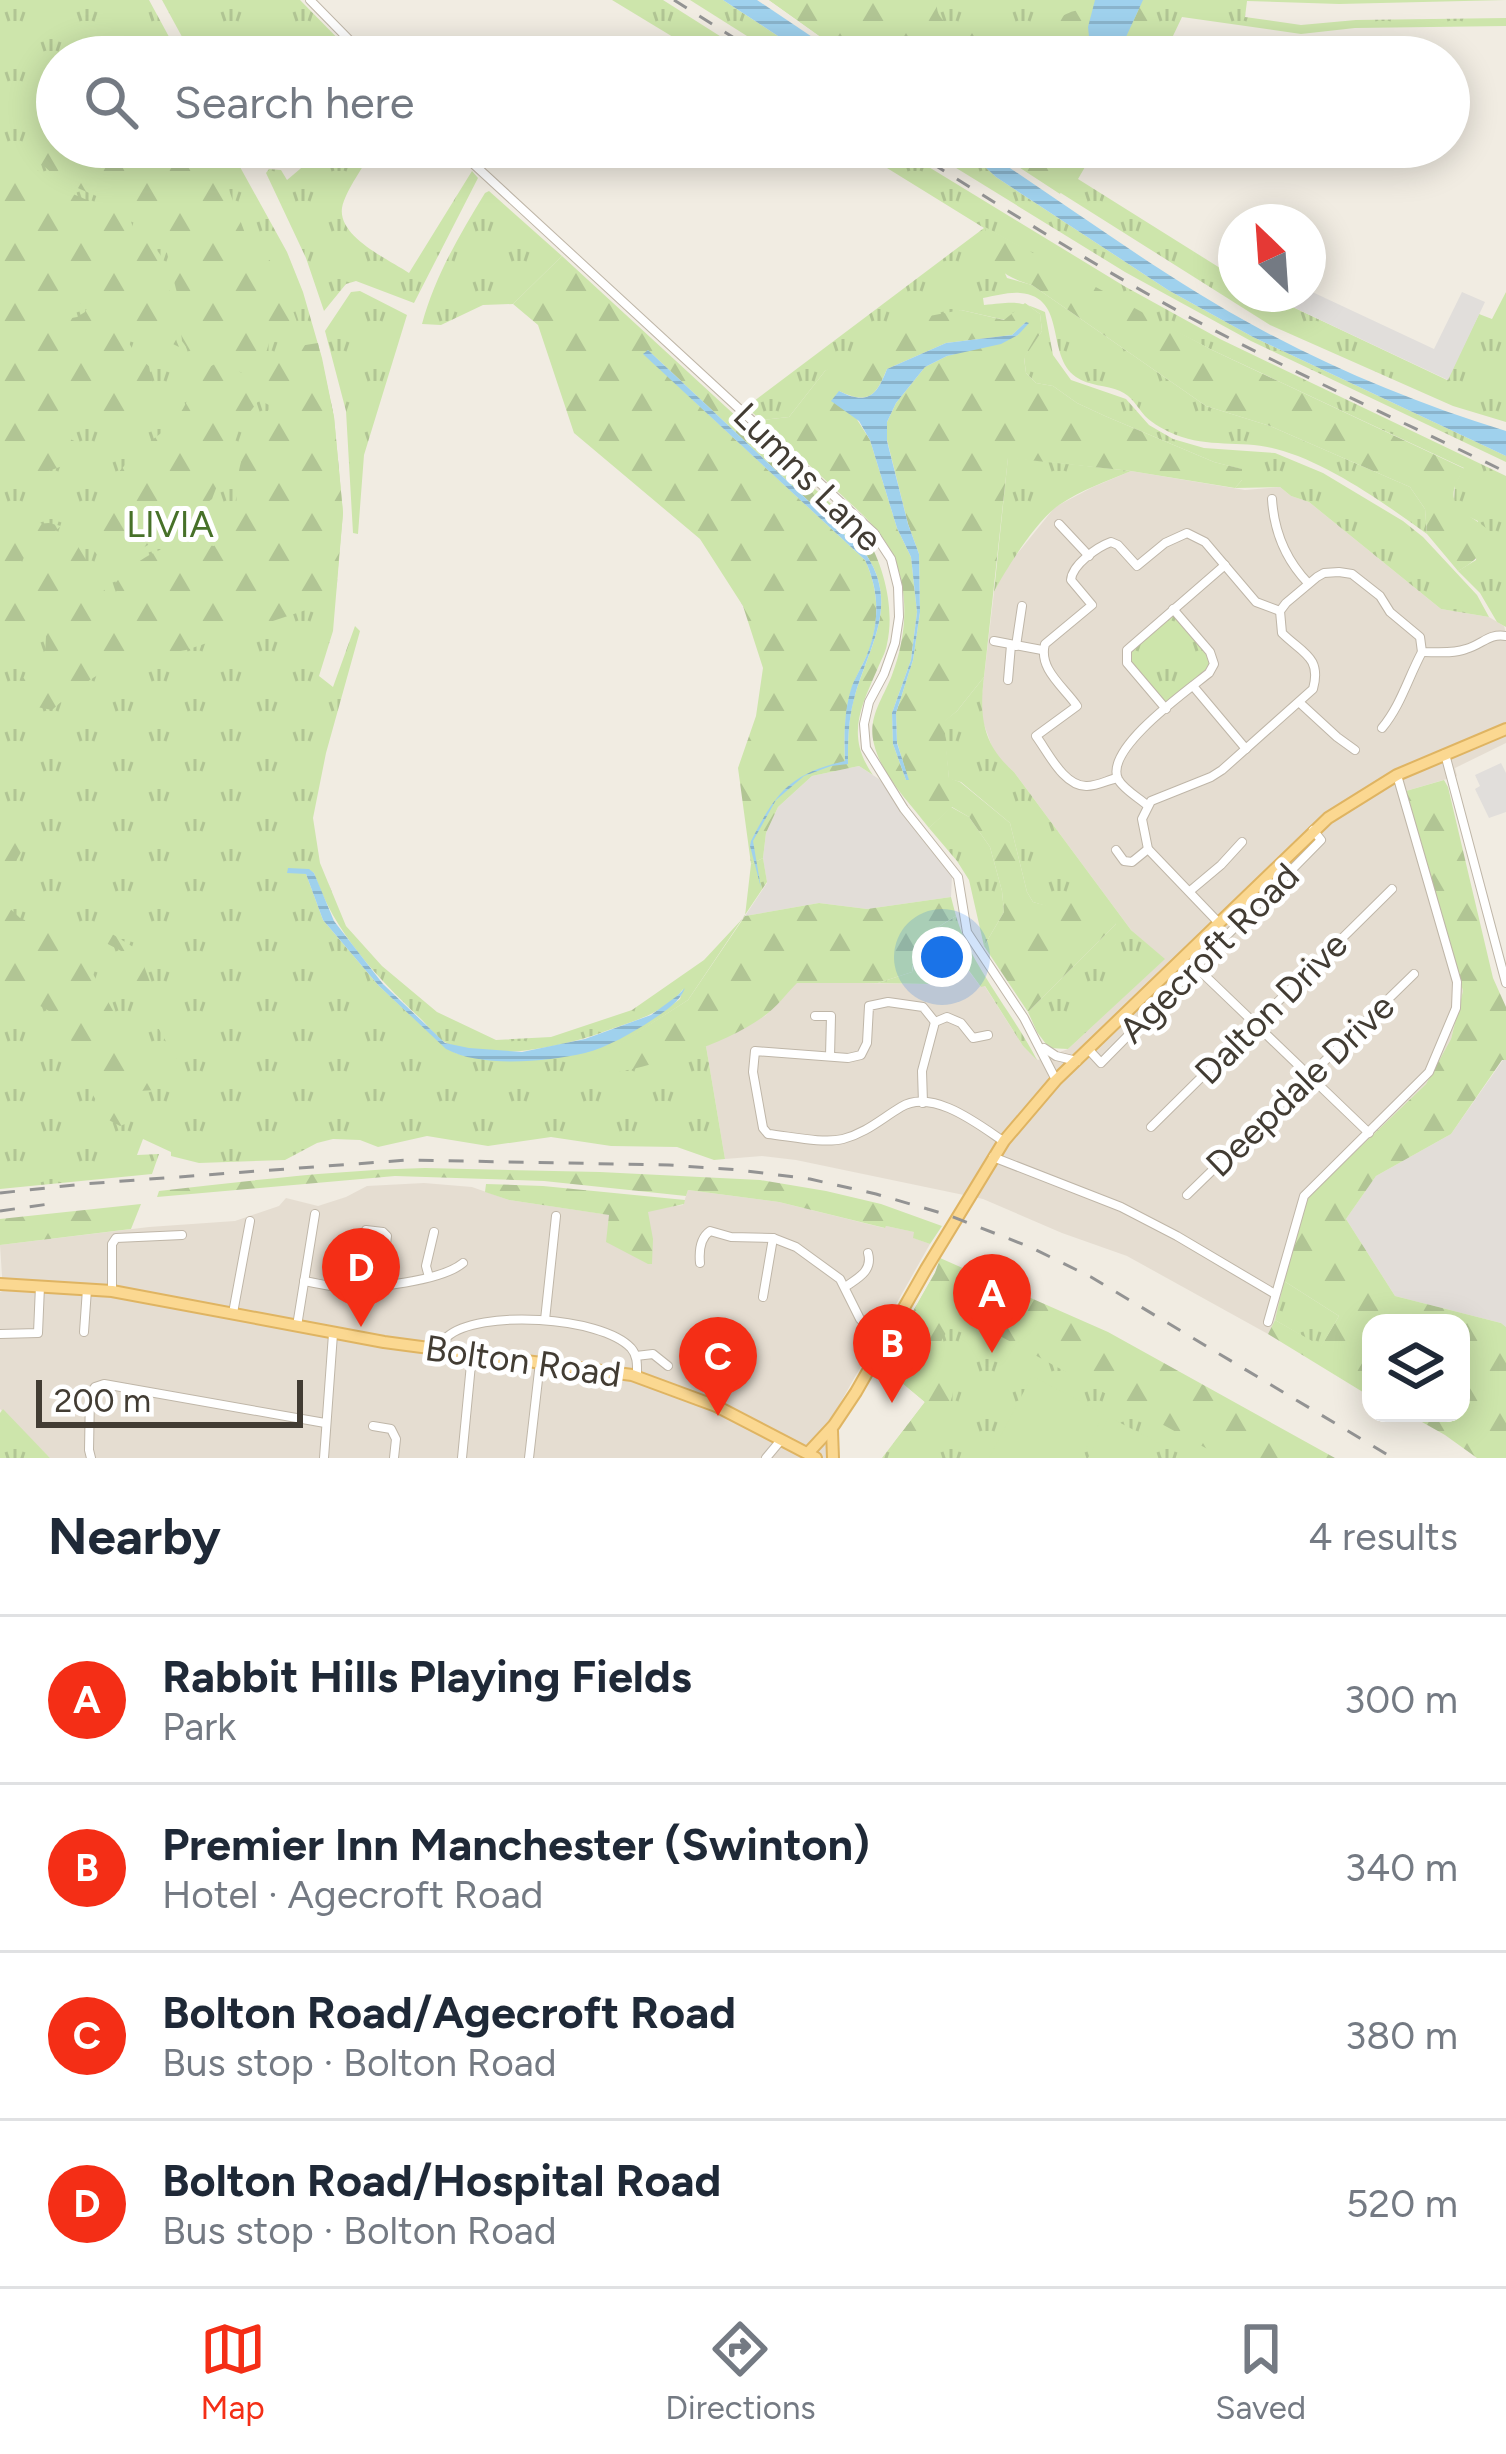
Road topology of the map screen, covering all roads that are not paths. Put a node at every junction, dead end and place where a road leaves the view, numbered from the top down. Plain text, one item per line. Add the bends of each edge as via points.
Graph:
1 (310, 0) edge
2 (345, 36) edge
3 (478, 168) edge
4 (1271, 498) dead end
5 (1058, 524) dead end
6 (1090, 556) junction
7 (1225, 565) junction
8 (1308, 583) junction
9 (1022, 606) dead end
10 (1173, 609) junction
11 (1280, 611) junction
12 (1506, 637) edge
13 (994, 641) dead end
14 (1013, 645) junction
15 (1042, 650) junction
16 (1423, 652) junction
17 (1007, 680) dead end
18 (1193, 686) junction
19 (1300, 704) junction
20 (1166, 709) junction
21 (1388, 726) dead end
22 (1506, 729) edge
23 (1246, 749) junction
24 (1356, 751) dead end
25 (1444, 754) junction
26 (1397, 775) junction
27 (1117, 778) junction
28 (1147, 805) junction
29 (1313, 830) junction
30 (1242, 842) dead end
31 (1148, 849) junction
32 (1116, 850) dead end
33 (1392, 890) dead end
34 (1190, 891) junction
35 (1218, 922) junction
36 (1197, 968) junction
37 (1414, 974) dead end
38 (1506, 983) edge
39 (814, 1016) dead end
40 (935, 1022) junction
41 (1255, 1024) junction
42 (988, 1035) dead end
43 (1038, 1043) junction
44 (1089, 1050) junction
45 (830, 1056) junction
46 (1077, 1061) junction
47 (1309, 1076) junction
48 (1056, 1080) junction
49 (923, 1103) junction
50 (1150, 1126) dead end
51 (1369, 1132) junction
52 (1004, 1141) junction
53 (993, 1157) junction
54 (1187, 1196) dead end
55 (314, 1214) dead end
56 (556, 1216) dead end
57 (250, 1221) dead end
58 (366, 1230) dead end
59 (434, 1232) dead end
60 (182, 1235) dead end
61 (773, 1238) junction
62 (872, 1260) dead end
63 (463, 1262) dead end
64 (700, 1263) dead end
65 (429, 1276) junction
66 (304, 1281) junction
67 (0, 1284) edge
68 (381, 1284) junction
69 (40, 1286) junction
70 (844, 1287) junction
71 (87, 1289) junction
72 (112, 1291) junction
73 (760, 1291) dead end
74 (1275, 1294) junction
75 (233, 1313) junction
76 (545, 1320) junction
77 (1268, 1322) dead end
78 (297, 1326) junction
79 (84, 1332) dead end
80 (0, 1334) edge
81 (334, 1334) junction
82 (885, 1341) junction
83 (444, 1351) junction
84 (472, 1354) junction
85 (636, 1356) junction
86 (540, 1362) junction
87 (668, 1366) dead end
88 (637, 1376) junction
89 (325, 1423) junction
90 (374, 1426) dead end
91 (833, 1428) junction
92 (782, 1439) junction
93 (813, 1456) edge
94 (92, 1458) edge
95 (324, 1458) edge
96 (394, 1458) edge
97 (462, 1458) edge
98 (529, 1458) edge
99 (766, 1458) edge
100 (833, 1458) edge

1 - 2 street
3 - 43 street, Lumns Lane via 874,533 891,559 895,644 869,702 866,748 958,877 967,932
4 - 8 street via 1281,541
5 - 6 street
6 - 7 street via 1111,542 1137,566 1187,532
6 - 15 street via 1070,578 1092,605
7 - 10 street
7 - 11 street via 1256,602
8 - 11 street
8 - 16 street via 1324,573 1352,574 1420,637
9 - 14 street
10 - 18 street via 1214,661
10 - 20 street via 1125,654
11 - 19 street via 1282,633 1315,667 1313,689
12 - 16 street
13 - 14 street
14 - 15 street
14 - 17 street
15 - 27 street via 1078,706 1036,736 1076,784
16 - 21 street
18 - 20 street
18 - 23 street
19 - 23 street
19 - 24 street
20 - 27 street via 1126,748
22 - 25 main road, Agecroft Road
23 - 28 street via 1211,777
25 - 26 main road, Agecroft Road
25 - 38 street
26 - 29 main road, Agecroft Road
26 - 51 street via 1457,982 1456,1008 1429,1072
27 - 28 street
28 - 31 street
29 - 35 main road, Agecroft Road
29 - 36 street, Agecroft Road via 1321,840
30 - 34 street
31 - 32 street via 1132,862
31 - 34 street
33 - 41 street, Dalton Drive
34 - 35 street
35 - 44 main road, Agecroft Road
36 - 41 street
36 - 44 street, Agecroft Road via 1101,1063
37 - 47 street, Deepdale Drive
39 - 45 street via 831,1016
40 - 42 street via 947,1017 973,1038
40 - 45 street via 923,1006 868,1006 861,1055
40 - 49 street
41 - 47 street
41 - 50 street, Dalton Drive
43 - 46 street
43 - 48 street, Lumns Lane
44 - 46 main road, Agecroft Road
45 - 49 street via 755,1051 768,1134 835,1141 907,1102
46 - 48 main road, Agecroft Road
47 - 51 street
47 - 54 street, Deepdale Drive
48 - 52 main road, Agecroft Road
49 - 52 street via 948,1107
51 - 74 street via 1304,1196
52 - 53 main road, Agecroft Road
53 - 74 street via 1121,1207
53 - 82 main road, Agecroft Road
55 - 66 street
56 - 76 street
57 - 75 street
58 - 68 street via 387,1236
59 - 65 street
60 - 72 street via 116,1238
61 - 64 street via 710,1231
61 - 70 street
61 - 73 street
62 - 70 street
63 - 65 street
65 - 68 street
66 - 68 street
66 - 78 street
67 - 69 main road, Bolton Road
69 - 71 main road, Bolton Road
69 - 80 street via 38,1333
70 - 82 street via 860,1319
71 - 72 main road, Bolton Road
71 - 79 street
72 - 75 main road, Bolton Road
74 - 77 street
75 - 78 main road, Bolton Road
76 - 83 street via 458,1329
76 - 85 street via 603,1333
78 - 81 main road, Bolton Road
81 - 83 main road, Bolton Road
81 - 89 street
82 - 91 main road, Agecroft Road
83 - 84 main road, Bolton Road
84 - 86 main road, Bolton Road
84 - 97 street
85 - 87 street via 653,1354
85 - 88 street
86 - 88 main road, Bolton Road
86 - 98 street
88 - 92 main road, Bolton Road
89 - 94 street via 104,1384 90,1394
89 - 95 street
90 - 96 street via 391,1429
91 - 93 main road, Agecroft Road
91 - 100 main road
92 - 93 main road, Bolton Road
92 - 99 street

